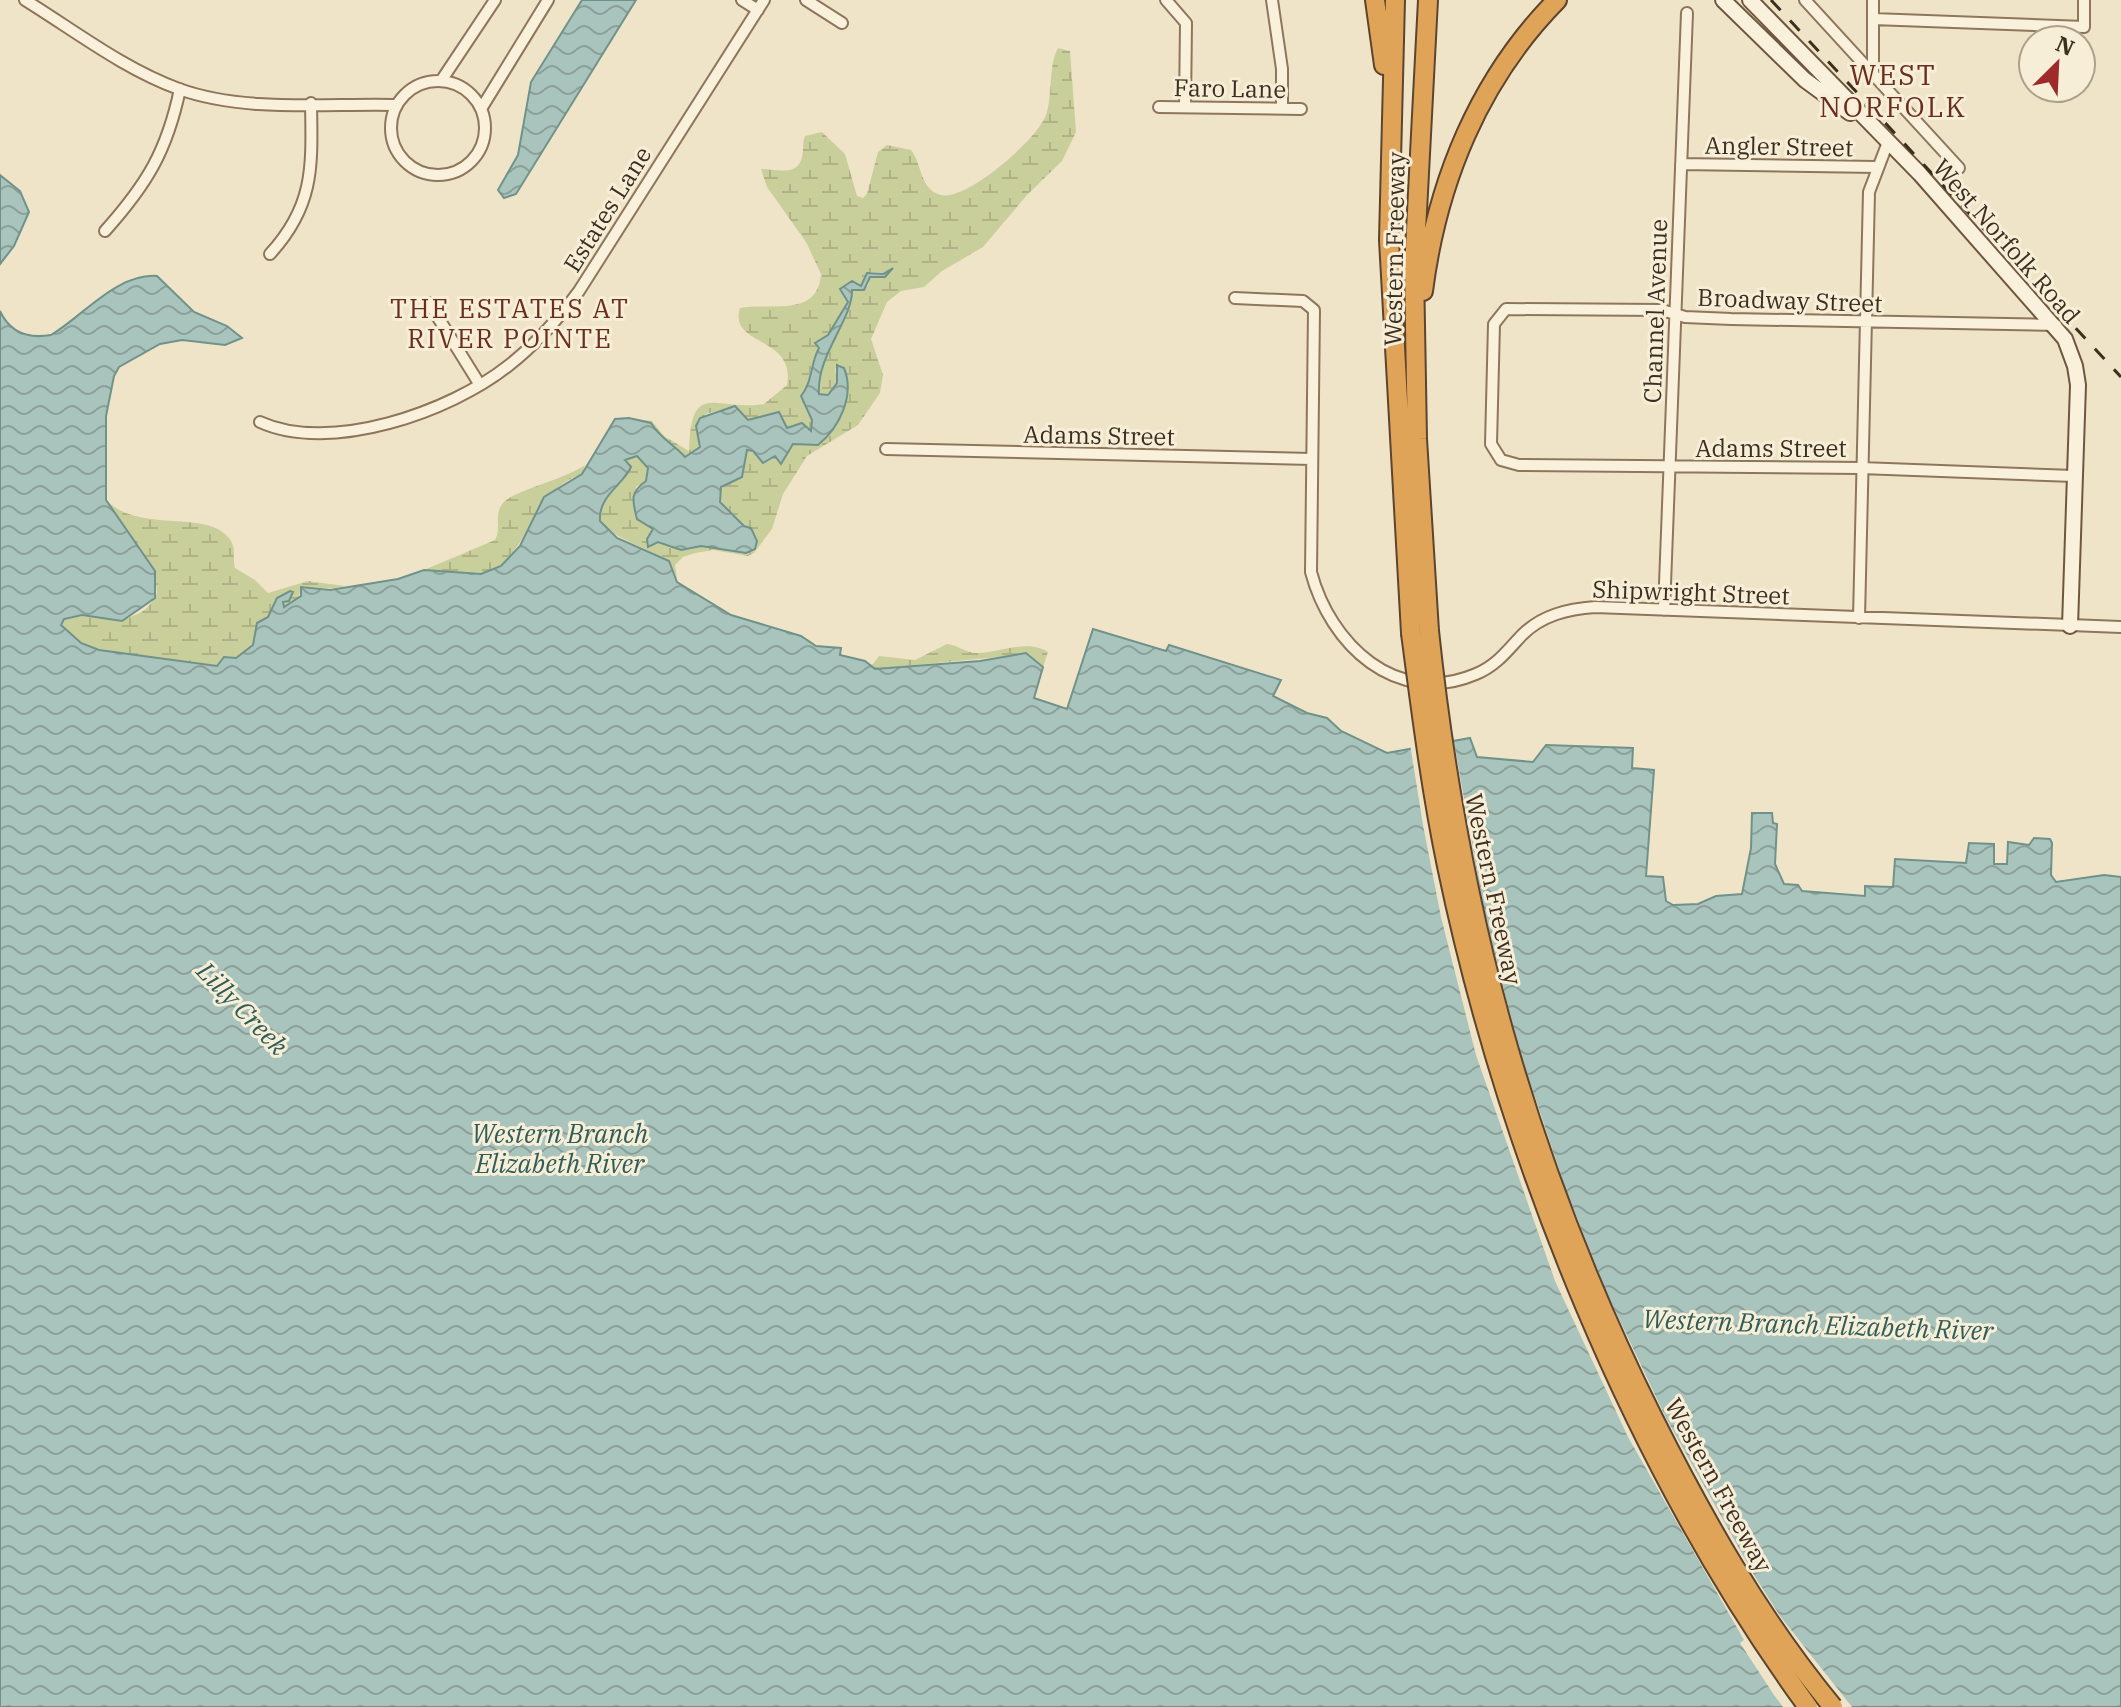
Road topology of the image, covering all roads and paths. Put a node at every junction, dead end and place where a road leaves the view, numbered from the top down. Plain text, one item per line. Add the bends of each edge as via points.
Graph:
1 (25, 0) edge
2 (495, 0) edge
3 (548, 0) edge
4 (742, 0) edge
5 (806, 0) edge
6 (1166, 0) edge
7 (1272, 0) edge
8 (1375, 0) edge
9 (1395, 0) edge
10 (1428, 0) edge
11 (1557, 0) edge
12 (1723, 0) edge
13 (1750, 0) edge
14 (1805, 0) edge
15 (1873, 0) edge
16 (2084, 0) edge
17 (761, 5) edge
18 (1687, 13) dead end
19 (1873, 19) junction
20 (842, 23) dead end
21 (1873, 76) junction
22 (441, 81) junction
23 (180, 89) junction
24 (311, 103) junction
25 (397, 105) junction
26 (1390, 105) junction
27 (1159, 107) dead end
28 (1185, 107) junction
29 (1282, 108) junction
30 (481, 109) junction
31 (1301, 109) dead end
32 (1885, 140) junction
33 (1681, 164) junction
34 (1876, 167) junction
35 (1959, 168) dead end
36 (105, 231) dead end
37 (270, 254) dead end
38 (1235, 298) dead end
39 (429, 303) dead end
40 (1675, 313) junction
41 (1866, 322) junction
42 (2056, 325) junction
43 (1415, 361) junction
44 (480, 385) junction
45 (260, 422) dead end
46 (1492, 431) joint
47 (886, 449) dead end
48 (1311, 459) junction
49 (1670, 468) junction
50 (1861, 468) junction
51 (2074, 476) junction
52 (1664, 610) junction
53 (1859, 618) junction
54 (2070, 626) junction
55 (2121, 627) edge
56 (1420, 632) junction
57 (1808, 1707) edge
58 (1833, 1707) edge

1 - 23 street via 135,69
2 - 22 street
3 - 30 street
4 - 17 street
5 - 20 street
6 - 28 street via 1186,23
7 - 29 street
8 - 26 highway
9 - 26 highway, Western Freeway
10 - 43 highway, Western Freeway via 1414,269
11 - 43 highway via 1497,75 1456,157 1431,243
12 - 32 street, West Norfolk Road via 1805,80
13 - 32 street, West Norfolk Road
14 - 21 street
15 - 19 street
16 - 19 street via 2084,27
17 - 44 street, Estates Lane via 572,301 508,366
18 - 33 street, Channel Avenue
19 - 21 street
21 - 35 street
22 - 25 street via 416,87
22 - 30 street via 461,87
23 - 24 street via 242,102
23 - 36 street via 155,168
24 - 25 street
24 - 37 street via 309,186 297,219
25 - 30 street via 391,126 402,158 420,171 442,175 463,168 478,153 485,131
26 - 56 highway, Western Freeway via 1390,256
27 - 28 street, Faro Lane
28 - 29 street, Faro Lane
29 - 31 street, Faro Lane
32 - 34 street
32 - 42 street, West Norfolk Road
33 - 34 street, Angler Street
33 - 40 street, Channel Avenue
34 - 41 street via 1869,192
38 - 48 street, Shipwright Street via 1303,301 1312,306
39 - 44 street
40 - 41 street, Broadway Street
40 - 46 street, Broadway Street via 1506,309 1497,316 1494,334
40 - 49 street, Channel Avenue
41 - 42 street, Broadway Street
41 - 50 street
42 - 51 street, West Norfolk Road via 2071,350 2078,385
43 - 56 highway, Western Freeway
44 - 45 street, Estates Lane via 412,416 373,426 299,433
46 - 49 street, Adams Street via 1492,450 1509,463
47 - 48 street, Adams Street
48 - 52 street, Shipwright Street via 1309,552 1317,595 1347,644 1396,676 1446,683 1476,674 1498,662 1538,623 1564,611
49 - 50 street, Adams Street
49 - 52 street, Channel Avenue
50 - 51 street, Adams Street
50 - 53 street
51 - 54 street, West Norfolk Road
52 - 53 street, Shipwright Street
53 - 54 street, Shipwright Street
54 - 55 street, Shipwright Street
56 - 57 highway, Western Freeway, bridge via 1447,866 1501,1075 1541,1192 1599,1337 1658,1459 1730,1587
56 - 58 highway, Western Freeway, bridge via 1476,933 1529,1120 1569,1232 1609,1330 1682,1474 1781,1640

